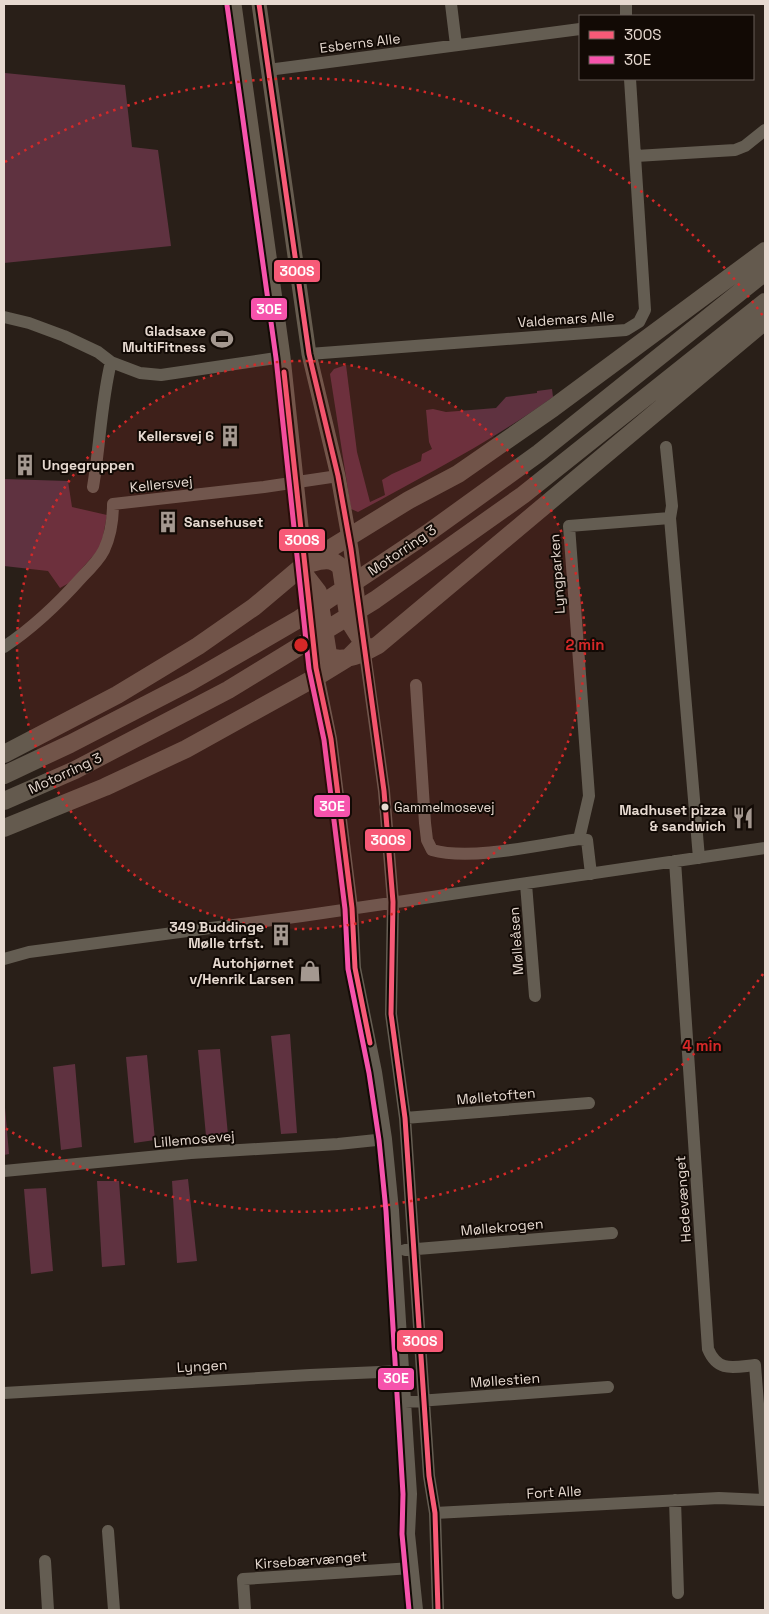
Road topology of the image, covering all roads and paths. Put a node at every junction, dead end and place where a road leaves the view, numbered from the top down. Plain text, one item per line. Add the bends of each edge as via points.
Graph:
1 (234, 4) edge
2 (259, 4) edge
3 (451, 4) edge
4 (579, 29) edge
5 (456, 45) junction
6 (268, 70) junction
7 (630, 80) edge
8 (765, 130) edge
9 (636, 156) junction
10 (765, 252) edge
11 (765, 272) edge
12 (765, 302) edge
13 (4, 318) edge
14 (765, 321) edge
15 (309, 354) junction
16 (283, 358) junction
17 (112, 362) junction
18 (666, 447) dead end
19 (338, 476) junction
20 (296, 482) junction
21 (92, 487) dead end
22 (670, 518) junction
23 (350, 543) junction
24 (305, 569) junction
25 (4, 647) edge
26 (353, 653) junction
27 (317, 672) junction
28 (416, 685) dead end
29 (4, 754) edge
30 (4, 775) edge
31 (4, 801) edge
32 (4, 828) edge
33 (579, 839) junction
34 (765, 848) edge
35 (699, 858) junction
36 (675, 861) junction
37 (591, 874) junction
38 (526, 884) junction
39 (393, 902) junction
40 (352, 908) junction
41 (4, 959) edge
42 (535, 996) dead end
43 (589, 1103) dead end
44 (405, 1118) junction
45 (386, 1139) junction
46 (4, 1172) edge
47 (612, 1233) dead end
48 (413, 1250) junction
49 (395, 1251) junction
50 (760, 1365) edge
51 (403, 1371) junction
52 (608, 1387) dead end
53 (4, 1393) edge
54 (424, 1401) junction
55 (405, 1402) junction
56 (765, 1495) edge
57 (675, 1500) junction
58 (765, 1500) edge
59 (435, 1513) junction
60 (108, 1531) dead end
61 (45, 1561) dead end
62 (412, 1568) junction
63 (678, 1593) dead end
64 (48, 1610) edge
65 (114, 1610) edge
66 (245, 1610) edge
67 (417, 1610) edge
68 (438, 1610) edge

1 - 16 main road
2 - 6 main road
3 - 5 street
4 - 5 street, Esberns Alle
5 - 6 street, Esberns Alle
6 - 15 main road
7 - 9 street, Valdemars Alle
8 - 9 street via 744,146 726,152
9 - 15 street, Valdemars Alle via 645,310 633,326 626,330
10 - 23 highway via 553,408 458,474 408,500
11 - 30 highway, Motorring 3 via 539,453 428,533 315,608 190,682
12 - 31 highway, Motorring 3 via 523,495 376,600 228,690 75,770
13 - 17 street via 64,336
14 - 26 highway via 378,645
15 - 19 main road
16 - 17 street via 161,375 140,373
16 - 20 main road
17 - 21 street
18 - 22 street via 672,506
19 - 20 street, Kellersvej
19 - 23 main road
20 - 24 main road
20 - 25 street, Kellersvej via 112,504 104,552 49,613
22 - 33 street, Lyngparken via 569,526 589,796
22 - 35 street
23 - 24 highway
23 - 26 main road
24 - 26 highway via 318,592 328,654 330,657
24 - 26 highway via 323,560 330,560 341,568
24 - 27 main road
24 - 29 highway via 198,646 117,695
26 - 27 highway
26 - 39 street via 384,791
27 - 32 highway via 186,749 105,787
27 - 40 street via 331,739
28 - 33 street via 425,823 432,850 444,854 491,852
33 - 37 street via 587,840
34 - 35 street
35 - 36 street
36 - 37 street
36 - 50 street, Hedevænget via 708,1349 719,1365
37 - 38 street
38 - 39 street
38 - 42 street, Mølleåsen
39 - 40 street
39 - 44 street via 391,1014
40 - 41 street via 29,952
40 - 45 street via 356,968
43 - 44 street, Mølletoften
44 - 48 street
45 - 46 street, Lillemosevej via 191,1153
45 - 49 street
47 - 48 street, Møllekrogen
48 - 49 street, Møllekrogen
48 - 54 street
49 - 51 street
50 - 56 street, Hedevænget
51 - 53 street, Lyngen
51 - 55 street
52 - 54 street, Møllestien
54 - 55 street, Møllestien
54 - 59 street
55 - 62 street
57 - 58 street, Fort Alle
57 - 59 street, Fort Alle
57 - 63 street
59 - 68 street
60 - 65 street
61 - 64 street
62 - 66 street, Kirsebærvænget via 243,1579
62 - 67 street

